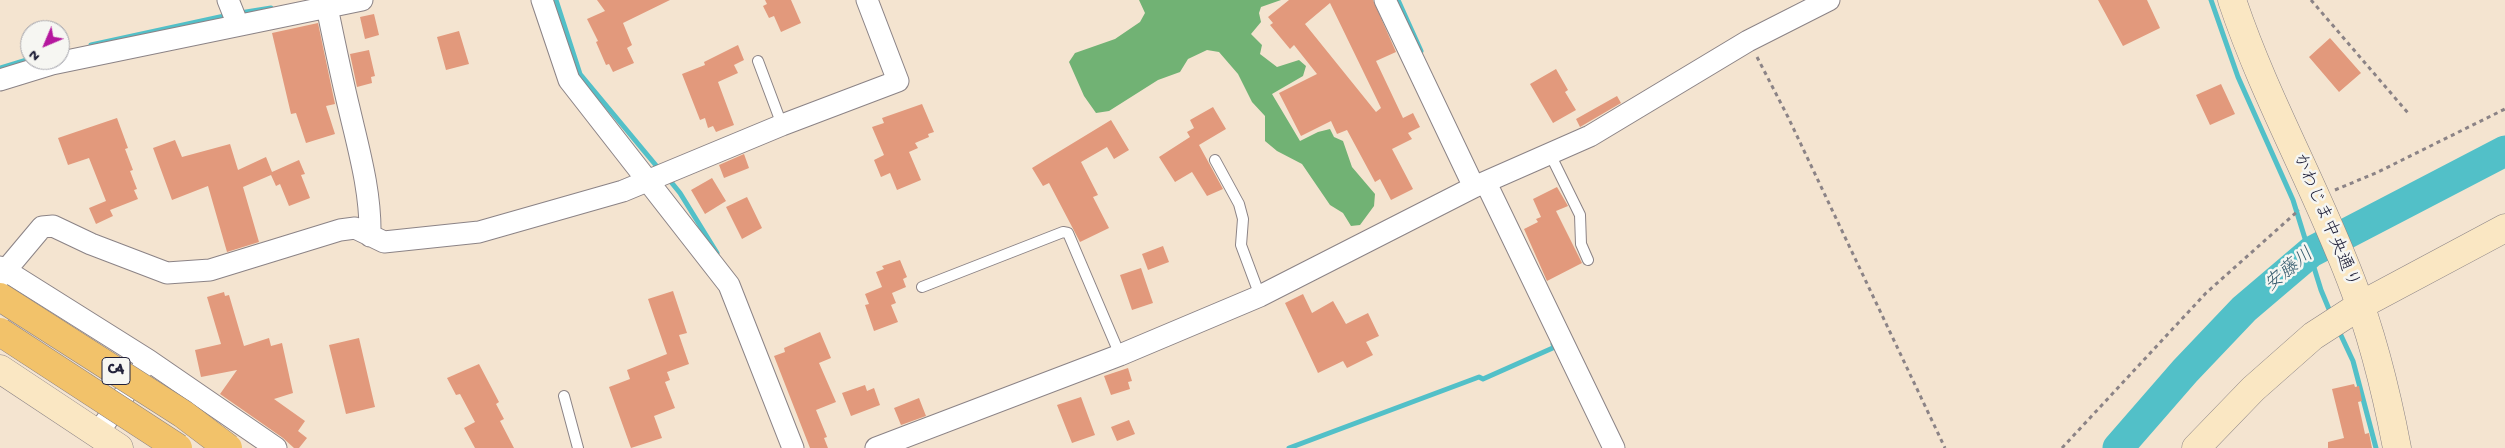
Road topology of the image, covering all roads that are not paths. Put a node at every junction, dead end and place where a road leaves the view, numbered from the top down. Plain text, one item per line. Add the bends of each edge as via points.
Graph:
1 (228, 0) edge
2 (362, 0) edge
3 (542, 0) edge
4 (867, 0) edge
5 (1385, 0) edge
6 (2232, 0) edge
7 (1824, 1) edge
8 (327, 7) junction
9 (238, 25) junction
10 (758, 61) dead end
11 (0, 80) edge
12 (782, 125) junction
13 (1550, 154) junction
14 (1215, 160) dead end
15 (648, 180) junction
16 (1480, 185) junction
17 (2505, 228) edge
18 (370, 236) junction
19 (1588, 260) dead end
20 (2, 271) edge
21 (922, 287) dead end
22 (1260, 296) junction
23 (0, 297) edge
24 (2361, 305) junction
25 (0, 332) edge
26 (1120, 355) junction
27 (148, 360) junction
28 (0, 369) edge
29 (564, 396) dead end
30 (109, 441) edge
31 (178, 448) edge
32 (228, 448) edge
33 (276, 448) edge
34 (578, 448) edge
35 (792, 448) edge
36 (876, 448) edge
37 (1614, 448) edge
38 (2196, 448) edge
39 (2397, 448) edge

1 - 9 street
2 - 8 street
3 - 15 street via 569,80
4 - 12 street via 898,81
5 - 16 street
6 - 24 street, かわじま中央通り
7 - 13 street via 1748,41 1590,136
8 - 9 street
8 - 18 street via 362,154
9 - 11 street via 52,64
10 - 12 lane
12 - 15 street
13 - 16 street
13 - 19 lane via 1580,215 1581,244
14 - 22 lane via 1243,219 1241,245
15 - 18 street via 622,191 479,232 384,242
15 - 35 street via 729,285
16 - 22 street
16 - 37 street
17 - 24 street
18 - 20 street via 356,228 340,230 210,270 167,273 53,226 42,227
20 - 27 street
21 - 26 lane via 1068,232
22 - 26 street
23 - 32 highway, C4, bridge via 183,414
24 - 38 street via 2314,336 2253,389
24 - 39 street, かわじま中央通り via 2384,386
25 - 31 highway, C4, bridge
26 - 36 street
27 - 30 street
27 - 33 street
28 - 30 street
29 - 34 lane

